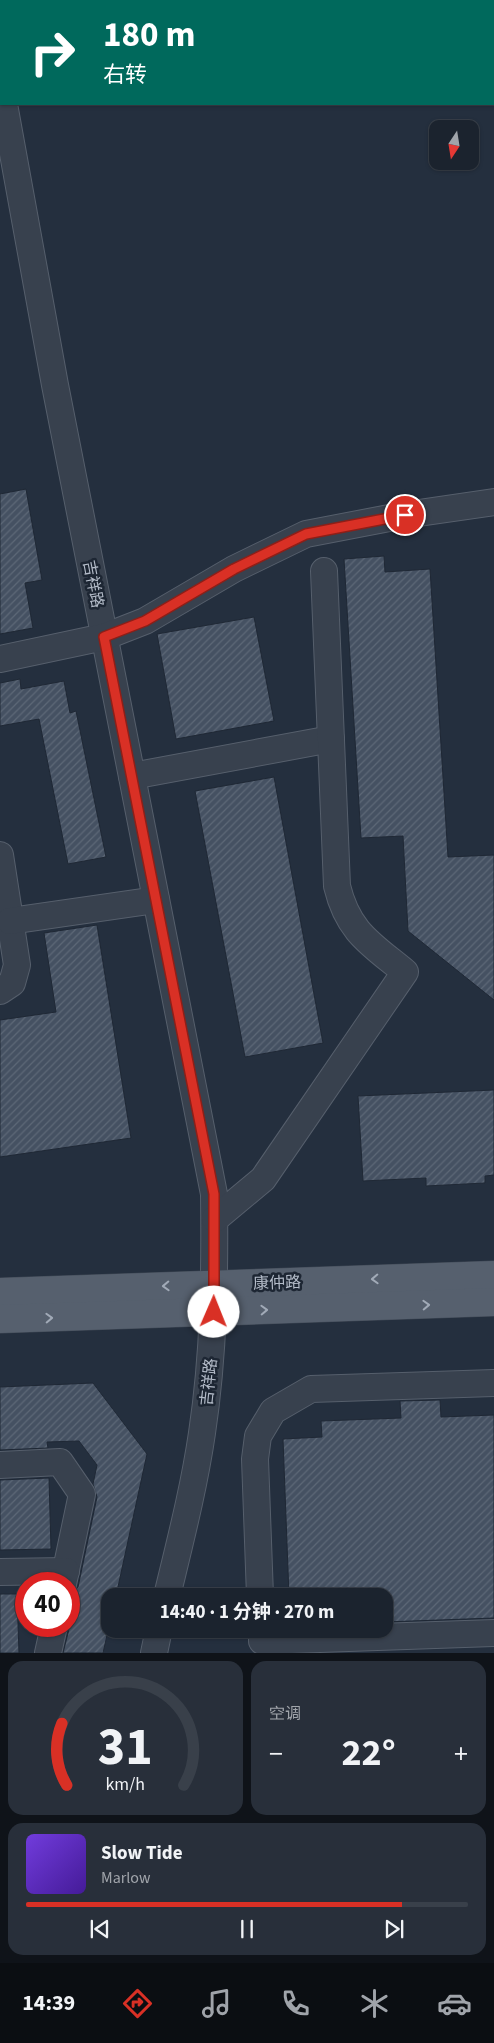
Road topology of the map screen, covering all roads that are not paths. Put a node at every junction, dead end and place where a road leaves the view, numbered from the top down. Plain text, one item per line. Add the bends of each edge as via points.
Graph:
1 (4, 105) edge
2 (11, 202) edge
3 (494, 502) edge
4 (324, 571) dead end
5 (104, 637) junction
6 (0, 659) edge
7 (331, 739) junction
8 (132, 776) junction
9 (0, 854) edge
10 (156, 900) junction
11 (10, 921) junction
12 (0, 991) edge
13 (215, 1219) junction
14 (494, 1275) edge
15 (215, 1284) junction
16 (0, 1292) edge
17 (494, 1302) edge
18 (214, 1312) junction
19 (0, 1319) edge
20 (494, 1383) edge
21 (0, 1465) edge
22 (0, 1572) edge
23 (65, 1572) edge
24 (15, 1573) edge
25 (169, 1588) edge
26 (260, 1588) edge
27 (494, 1633) edge
28 (393, 1636) edge
29 (52, 1637) edge
30 (157, 1638) edge
31 (262, 1638) edge
32 (349, 1638) edge
33 (48, 1653) edge
34 (154, 1653) edge

1 - 2 street, 吉祥路
2 - 5 street, 吉祥路
3 - 5 street via 306,534 234,569 145,621
4 - 7 street
5 - 6 street
5 - 8 street, 吉祥路
7 - 8 street
7 - 13 street via 340,899 356,931 406,972 263,1179
8 - 10 street, 吉祥路
9 - 11 street
10 - 11 street
10 - 13 street, 吉祥路 via 214,1194
11 - 12 street via 16,971 12,983
13 - 15 street, 吉祥路
14 -> 15 main road, 康仲路
15 -> 16 main road, 康仲路
15 - 18 street, 吉祥路
18 -> 17 main road, 康仲路
19 -> 18 main road, 康仲路
18 - 25 street, 吉祥路 via 202,1433 192,1495
20 - 26 street via 311,1389 273,1411 258,1436 255,1459
21 - 23 street via 60,1462 82,1494
22 - 24 street
27 - 28 street
29 - 33 street
30 - 34 street
31 - 32 street via 262,1641

